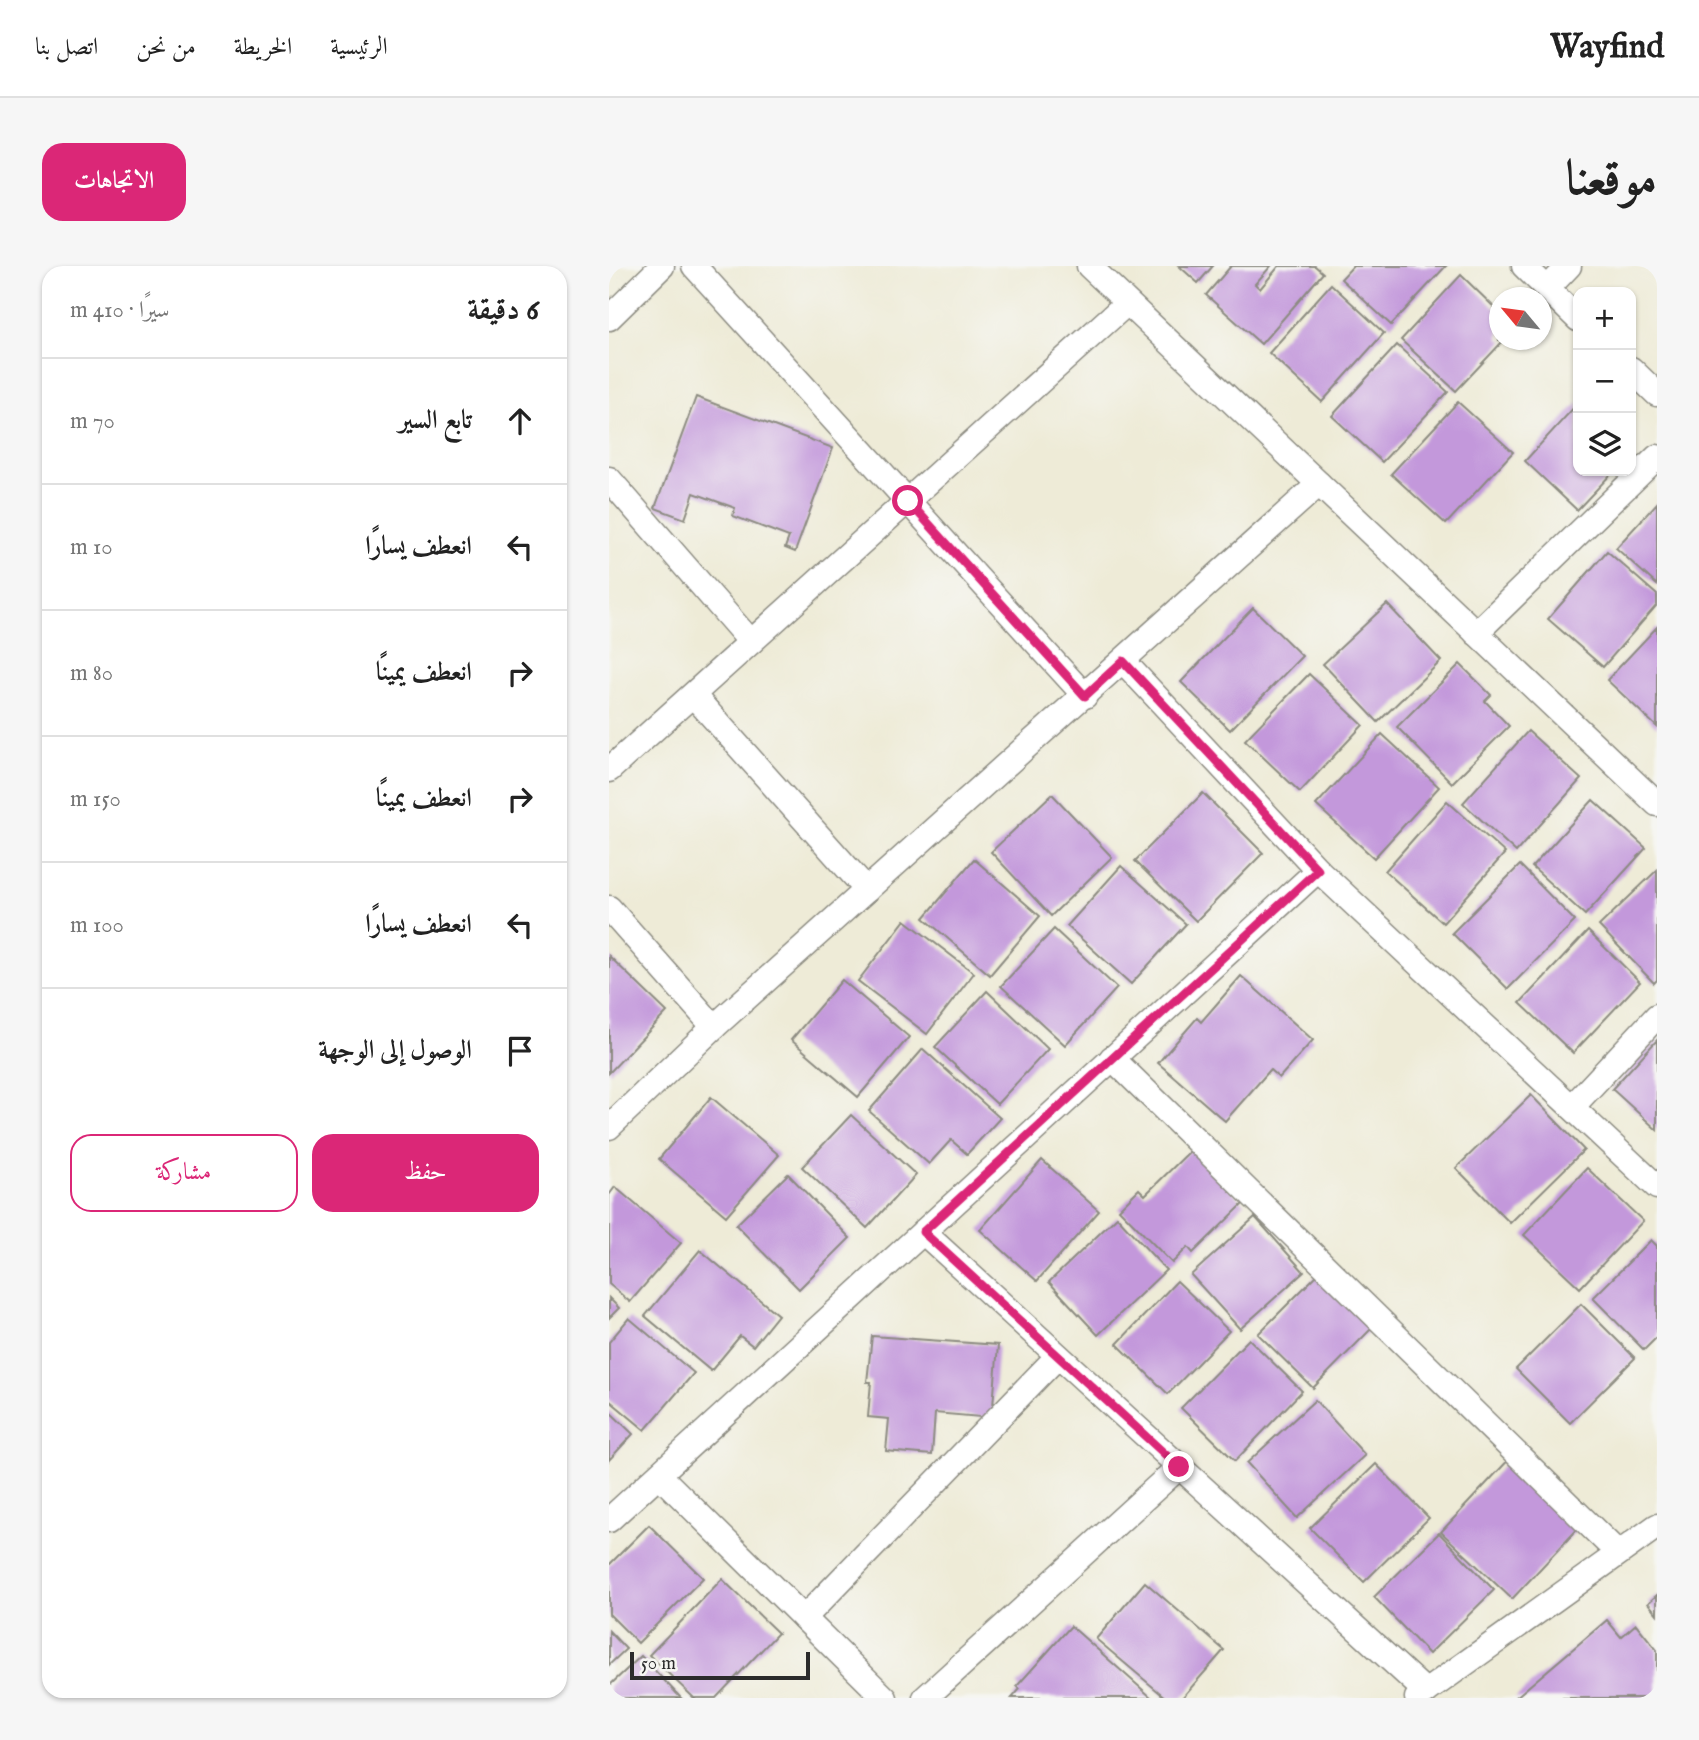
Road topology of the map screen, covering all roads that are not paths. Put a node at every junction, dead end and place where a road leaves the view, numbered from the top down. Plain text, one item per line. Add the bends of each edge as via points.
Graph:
1 (661, 266) edge
2 (694, 266) edge
3 (1089, 266) edge
4 (1524, 266) edge
5 (1569, 266) edge
6 (1545, 287) edge
7 (1549, 287) edge
8 (1552, 294) edge
9 (1127, 303) junction
10 (1573, 313) edge
11 (609, 318) edge
12 (1636, 374) edge
13 (1657, 394) edge
14 (1657, 457) edge
15 (609, 478) edge
16 (1319, 484) junction
17 (908, 501) junction
18 (1476, 633) junction
19 (751, 642) junction
20 (1123, 661) junction
21 (693, 695) junction
22 (1085, 696) junction
23 (609, 770) edge
24 (1657, 804) edge
25 (1318, 870) junction
26 (867, 890) junction
27 (609, 908) edge
28 (1657, 1016) edge
29 (714, 1027) junction
30 (1112, 1058) junction
31 (1572, 1107) junction
32 (609, 1127) edge
33 (1657, 1187) edge
34 (923, 1232) junction
35 (1058, 1356) junction
36 (1179, 1467) junction
37 (659, 1475) junction
38 (609, 1520) edge
39 (1657, 1526) edge
40 (1618, 1553) junction
41 (804, 1618) junction
42 (1422, 1695) edge
43 (885, 1698) edge
44 (925, 1698) edge

1 - 11 street
2 - 17 street
3 - 9 street
4 - 6 street
5 - 7 street
8 - 10 street
9 - 16 street
9 - 17 street
12 - 13 street
14 - 18 street
15 - 19 street
16 - 18 street
16 - 20 street
17 - 19 street
17 - 22 street
18 - 24 street
19 - 21 street
20 - 22 street
20 - 25 street
21 - 23 street
21 - 26 street
22 - 26 street
25 - 30 street
25 - 31 street
26 - 29 street
27 - 29 street
28 - 31 street
29 - 32 street
30 - 34 street
30 - 40 street
31 - 33 street
34 - 35 street
34 - 37 street
35 - 36 street
35 - 41 street
36 - 42 street
36 - 44 street
37 - 38 street
37 - 41 street
39 - 40 street
40 - 42 street
41 - 43 street

